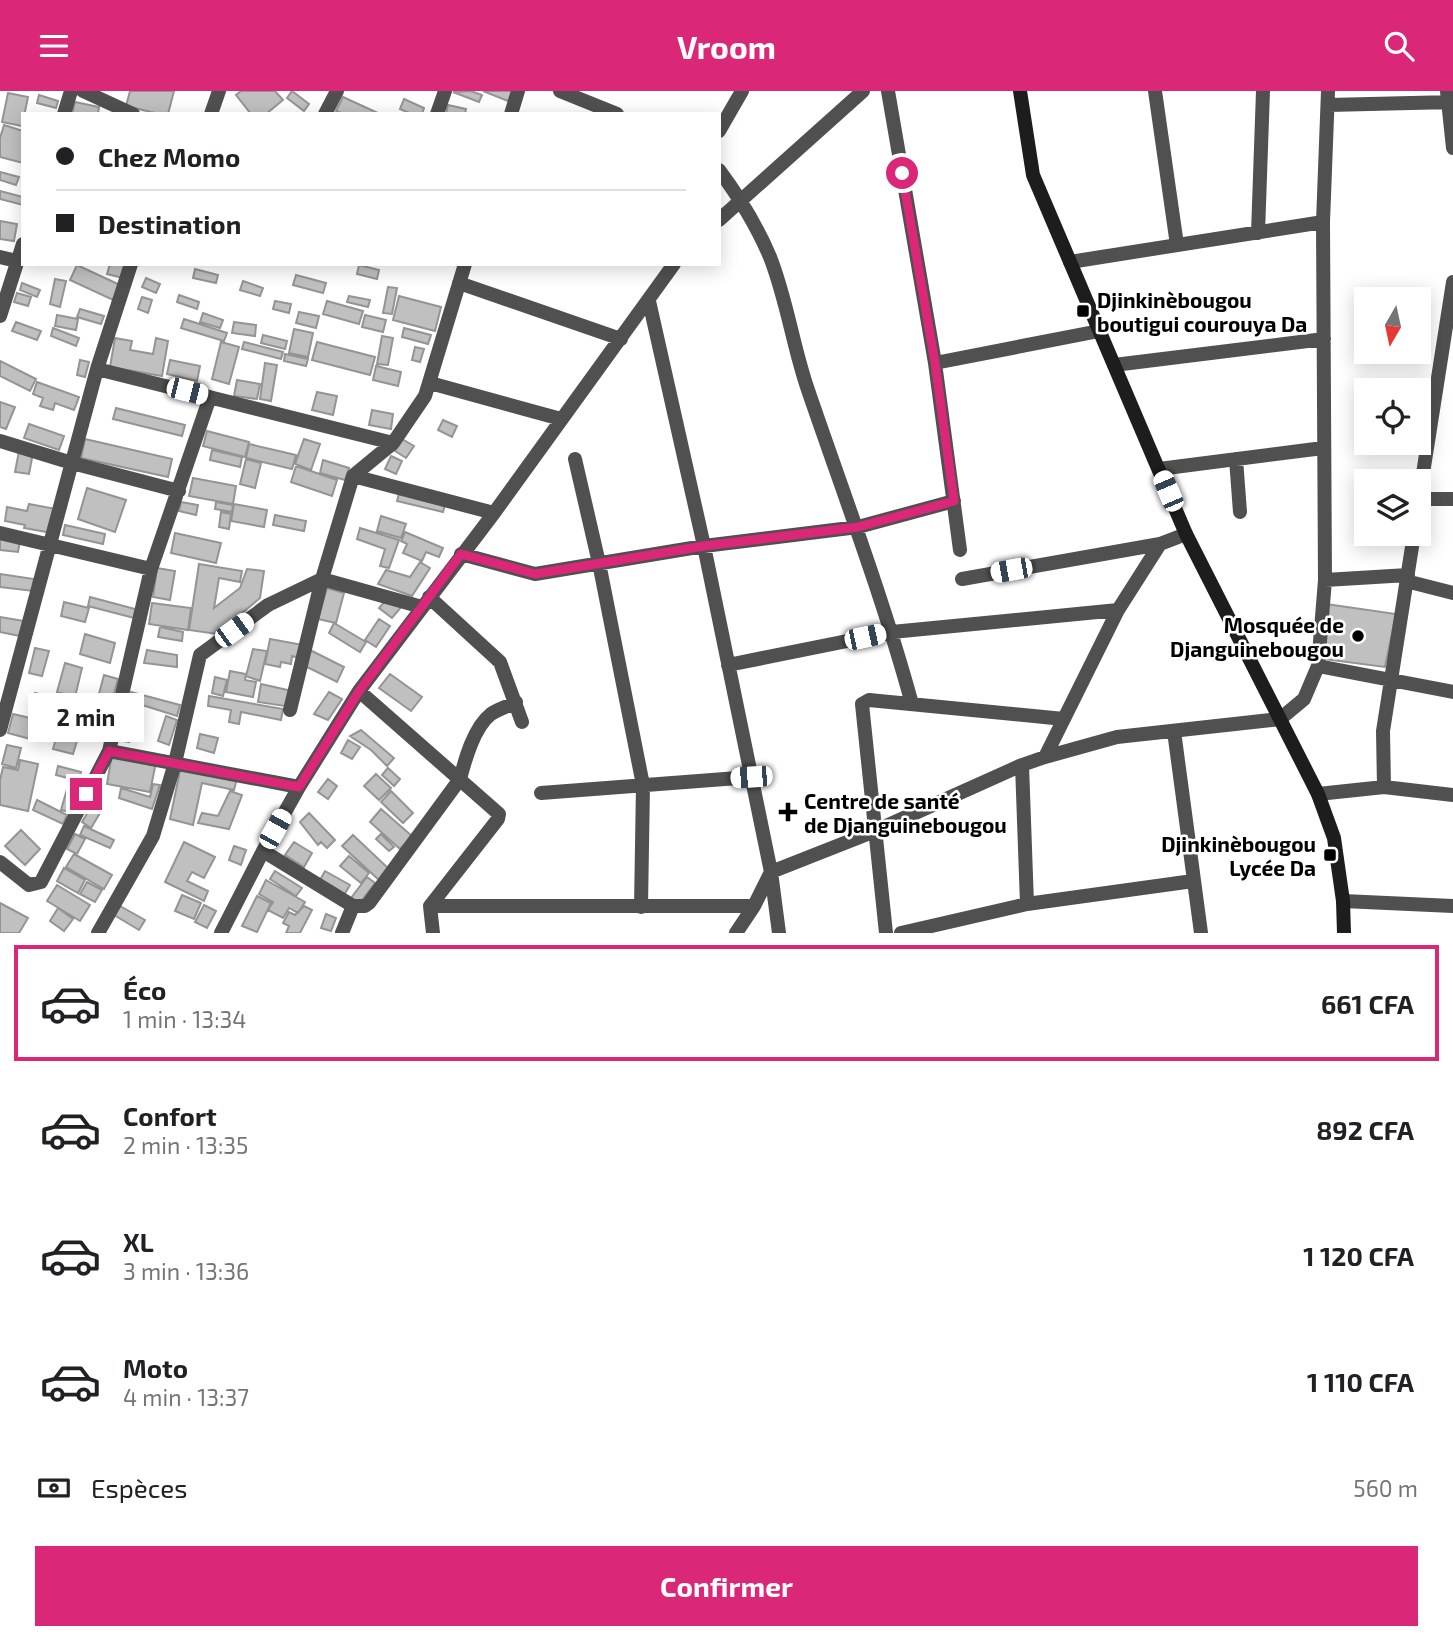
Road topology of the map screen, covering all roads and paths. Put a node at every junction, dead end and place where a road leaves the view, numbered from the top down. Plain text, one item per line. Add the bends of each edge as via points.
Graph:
1 (71, 91) edge
2 (83, 91) edge
3 (219, 91) edge
4 (337, 91) edge
5 (445, 91) edge
6 (518, 91) edge
7 (561, 91) edge
8 (743, 91) edge
9 (863, 91) edge
10 (888, 91) edge
11 (1020, 91) edge
12 (1155, 91) edge
13 (1262, 91) edge
14 (1328, 98) edge
15 (1450, 98) edge
16 (65, 112) edge
17 (128, 112) edge
18 (212, 112) edge
19 (326, 112) edge
20 (438, 112) edge
21 (512, 112) edge
22 (612, 112) edge
23 (721, 128) edge
24 (1453, 148) edge
25 (721, 173) edge
26 (741, 200) junction
27 (721, 219) edge
28 (1323, 222) junction
29 (1258, 233) junction
30 (1177, 245) junction
31 (21, 251) edge
32 (0, 257) edge
33 (18, 261) junction
34 (1070, 262) junction
35 (130, 266) edge
36 (464, 266) edge
37 (673, 266) edge
38 (1453, 282) edge
39 (460, 283) junction
40 (649, 301) junction
41 (0, 316) edge
42 (1100, 331) junction
43 (621, 339) junction
44 (1324, 339) junction
45 (935, 363) junction
46 (1114, 365) junction
47 (97, 369) junction
48 (430, 383) junction
49 (210, 397) junction
50 (561, 419) junction
51 (0, 441) edge
52 (393, 443) junction
53 (1323, 448) junction
54 (575, 459) dead end
55 (1236, 459) junction
56 (72, 463) junction
57 (1159, 469) junction
58 (1424, 469) edge
59 (353, 476) junction
60 (179, 491) junction
61 (1431, 499) edge
62 (1453, 499) edge
63 (954, 501) junction
64 (1240, 512) dead end
65 (494, 513) junction
66 (858, 527) junction
67 (0, 533) edge
68 (1186, 534) junction
69 (50, 544) junction
70 (1160, 544) junction
71 (704, 546) junction
72 (1412, 546) edge
73 (960, 550) dead end
74 (461, 554) junction
75 (599, 563) junction
76 (151, 569) junction
77 (1407, 578) junction
78 (322, 579) junction
79 (962, 579) dead end
80 (1325, 580) junction
81 (1453, 593) edge
82 (425, 602) junction
83 (1118, 610) junction
84 (892, 632) junction
85 (728, 665) junction
86 (1318, 666) junction
87 (1391, 680) junction
88 (359, 691) junction
89 (1453, 692) edge
90 (516, 702) junction
91 (912, 704) junction
92 (290, 710) dead end
93 (1064, 719) junction
94 (1280, 719) junction
95 (522, 722) dead end
96 (0, 730) edge
97 (1174, 731) junction
98 (109, 751) junction
99 (1045, 757) junction
100 (175, 763) junction
101 (1022, 765) junction
102 (751, 777) junction
103 (460, 779) junction
104 (643, 785) junction
105 (299, 787) junction
106 (1384, 787) junction
107 (541, 793) dead end
108 (1318, 794) junction
109 (1453, 795) edge
110 (875, 831) junction
111 (263, 851) junction
112 (0, 862) edge
113 (771, 872) junction
114 (1193, 880) junction
115 (1343, 901) junction
116 (1027, 904) junction
117 (1453, 905) edge
118 (430, 906) junction
119 (754, 906) junction
120 (353, 907) junction
121 (641, 907) junction
122 (98, 933) edge
123 (221, 933) edge
124 (342, 933) edge
125 (433, 933) edge
126 (736, 933) edge
127 (779, 933) edge
128 (886, 933) edge
129 (901, 933) edge
130 (1201, 933) edge
131 (1344, 933) edge

1 - 16 street
2 - 17 street
3 - 18 street
4 - 19 street
5 - 20 street
6 - 21 street
7 - 22 street
8 - 23 street
9 - 26 street
10 - 45 street
11 - 34 street via 1033,175
12 - 30 street
13 - 29 street
14 - 15 street
14 - 28 street
15 - 24 street
25 - 26 street
26 - 27 street
26 - 66 street via 770,258 807,388
28 - 29 street
28 - 44 street
29 - 30 street
30 - 34 street
31 - 33 street
32 - 33 street
33 - 41 street
34 - 42 street
35 - 47 street
36 - 39 street
37 - 40 street
38 - 58 street
39 - 43 street
39 - 48 street
40 - 43 street
40 - 71 street
42 - 45 street
42 - 46 street
43 - 50 street
44 - 46 street
44 - 53 street
45 - 63 street
46 - 57 street
47 - 49 street
47 - 56 street
48 - 50 street
48 - 52 street
49 - 52 street
49 - 60 street
50 - 65 street
51 - 56 street
52 - 59 street
53 - 55 street
53 - 80 street
54 - 75 street
55 - 57 street
55 - 64 street
56 - 60 street
56 - 69 street
57 - 68 street
59 - 65 street
59 - 78 street
60 - 76 street
61 - 62 street
63 - 66 street
63 - 73 street
65 - 74 street
66 - 71 street
66 - 84 street
67 - 69 street
68 - 70 street
68 - 94 street
69 - 76 street
69 - 96 street
70 - 79 street
70 - 83 street
71 - 75 street
71 - 85 street
72 - 77 street
74 - 75 street via 535,574
74 - 82 street
75 - 104 street
76 - 98 street
77 - 80 street
77 - 81 street
77 - 87 street
78 - 82 street
78 - 92 street
78 - 100 street via 268,605 200,655
80 - 86 street
82 - 88 street
82 - 90 street via 500,662
83 - 84 street
83 - 93 street
84 - 85 street
84 - 91 street
85 - 102 street
86 - 87 street
86 - 94 street via 1304,699
87 - 89 street
87 - 106 street via 1383,731
88 - 103 street
88 - 105 street
90 - 95 street
90 - 103 street via 490,714 475,736
91 - 93 street
91 - 110 street via 862,704
93 - 99 street
94 - 97 street
94 - 108 street
97 - 99 street via 1117,737
97 - 114 street
98 - 100 street
98 - 112 street via 41,882 29,885
99 - 101 street
100 - 105 street
100 - 122 street via 153,836
101 - 110 street
101 - 116 street
102 - 104 street
102 - 113 street
103 - 118 street via 497,810 498,818
103 - 120 street via 369,903
104 - 107 street
104 - 121 street
105 - 111 street
106 - 108 street
106 - 109 street
108 - 115 street via 1334,838
110 - 113 street
110 - 128 street
111 - 120 street
111 - 123 street
113 - 119 street
113 - 127 street
114 - 116 street
114 - 130 street
115 - 117 street
115 - 131 street
116 - 129 street
118 - 121 street
118 - 125 street
119 - 121 street
119 - 126 street
120 - 124 street

